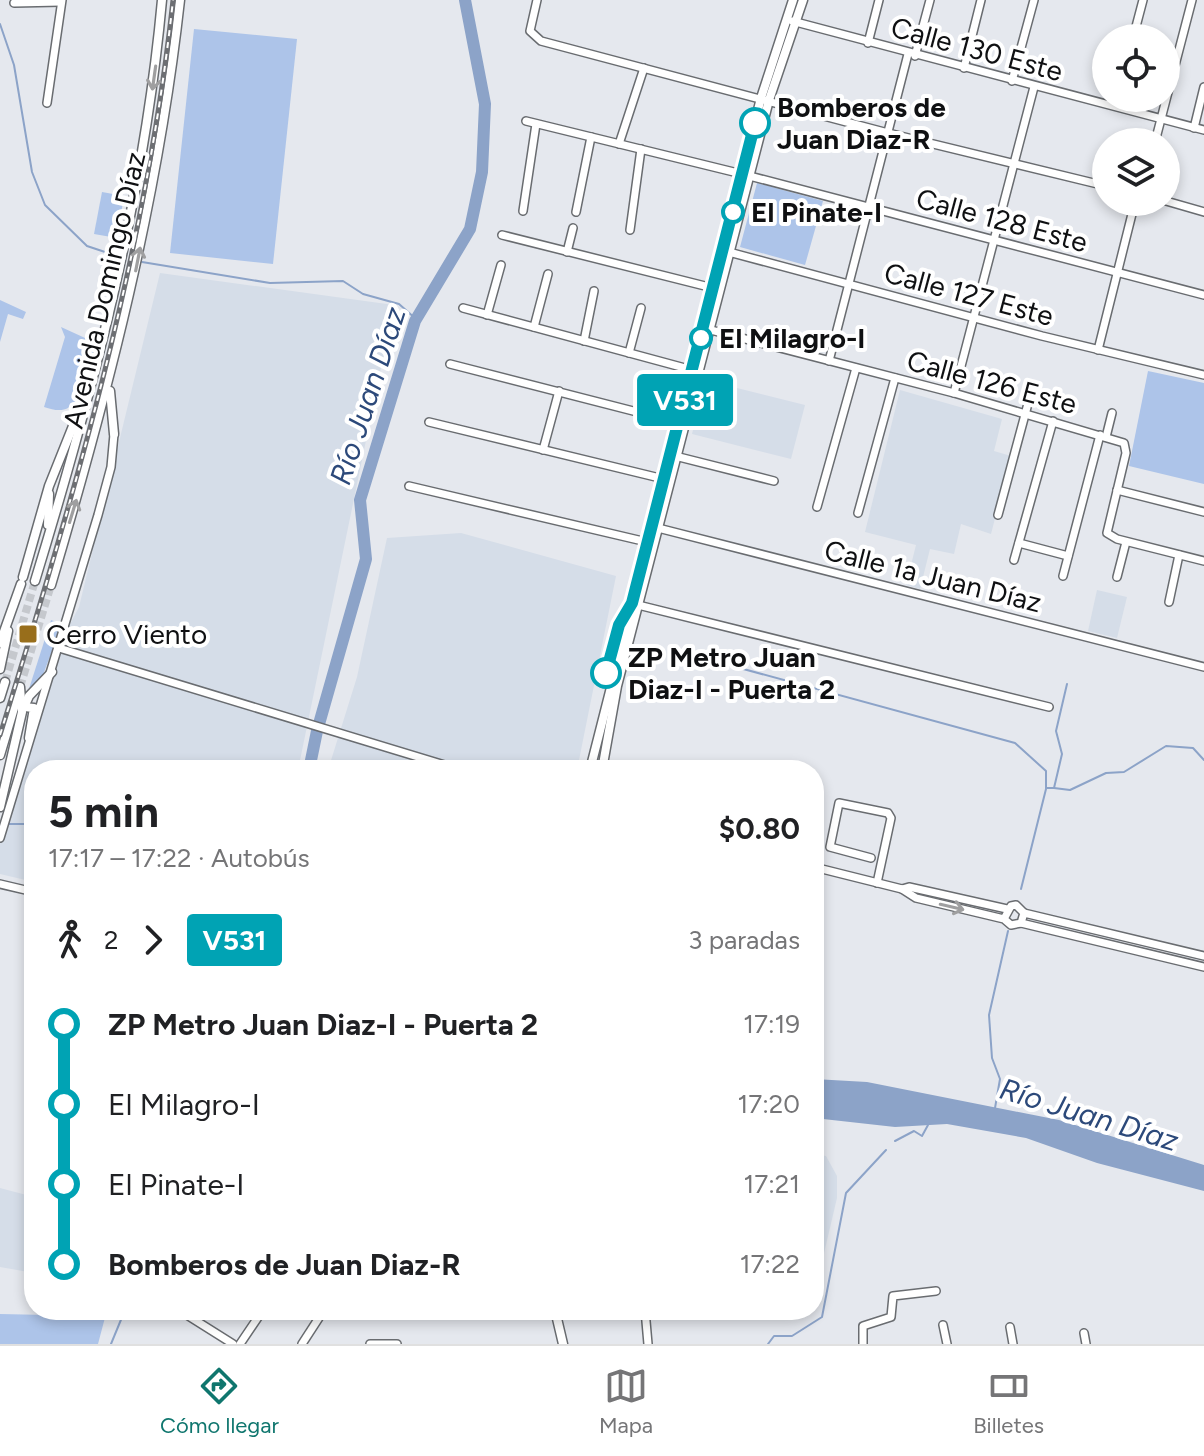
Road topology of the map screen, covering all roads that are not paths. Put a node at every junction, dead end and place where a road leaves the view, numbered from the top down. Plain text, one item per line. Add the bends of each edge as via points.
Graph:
1 (162, 0) edge
2 (180, 0) edge
3 (537, 0) edge
4 (793, 0) edge
5 (803, 0) edge
6 (879, 0) edge
7 (930, 0) edge
8 (981, 0) edge
9 (1034, 0) edge
10 (1143, 0) edge
11 (1192, 0) edge
12 (62, 1) edge
13 (14, 3) dead end
14 (790, 21) junction
15 (1137, 24) edge
16 (868, 43) junction
17 (912, 55) junction
18 (644, 68) junction
19 (964, 68) junction
20 (1012, 81) junction
21 (1034, 87) junction
22 (1204, 87) edge
23 (765, 99) junction
24 (1092, 102) edge
25 (47, 103) dead end
26 (1131, 112) edge
27 (1162, 120) junction
28 (526, 121) dead end
29 (536, 124) junction
30 (1159, 128) edge
31 (1194, 128) junction
32 (1204, 130) edge
33 (888, 133) junction
34 (591, 137) junction
35 (619, 144) junction
36 (641, 149) junction
37 (1015, 163) junction
38 (746, 175) junction
39 (1092, 182) edge
40 (1180, 205) edge
41 (870, 208) junction
42 (523, 211) dead end
43 (576, 212) dead end
44 (1204, 212) edge
45 (1132, 216) edge
46 (573, 228) dead end
47 (630, 230) dead end
48 (502, 235) dead end
49 (994, 241) junction
50 (727, 251) junction
51 (567, 252) junction
52 (501, 265) dead end
53 (548, 274) dead end
54 (1117, 274) junction
55 (851, 285) junction
56 (717, 289) junction
57 (594, 291) dead end
58 (1204, 295) edge
59 (463, 308) dead end
60 (641, 308) dead end
61 (487, 315) junction
62 (975, 318) junction
63 (534, 327) junction
64 (707, 329) junction
65 (584, 341) junction
66 (1098, 350) junction
67 (629, 353) junction
68 (829, 361) junction
69 (450, 364) dead end
70 (856, 368) junction
71 (696, 371) junction
72 (1204, 375) edge
73 (110, 378) junction
74 (895, 378) junction
75 (91, 379) junction
76 (1033, 385) dead end
77 (559, 391) junction
78 (954, 393) junction
79 (1112, 413) dead end
80 (1026, 414) junction
81 (1053, 421) junction
82 (429, 422) dead end
83 (682, 423) junction
84 (114, 434) joint
85 (1103, 436) junction
86 (543, 450) junction
87 (674, 456) junction
88 (668, 480) junction
89 (774, 481) dead end
90 (49, 486) junction
91 (409, 486) dead end
92 (1117, 490) junction
93 (817, 507) dead end
94 (1204, 512) edge
95 (858, 513) dead end
96 (998, 515) dead end
97 (655, 528) junction
98 (47, 542) junction
99 (647, 542) junction
100 (1126, 542) junction
101 (1019, 543) junction
102 (1179, 555) junction
103 (1068, 556) junction
104 (1014, 560) dead end
105 (1204, 561) edge
106 (1063, 576) dead end
107 (1117, 577) dead end
108 (26, 581) junction
109 (51, 585) tunnel mouth
110 (1169, 602) dead end
111 (635, 604) junction
112 (9, 618) junction
113 (0, 643) edge
114 (59, 648) junction
115 (1204, 667) edge
116 (0, 669) edge
117 (52, 672) junction
118 (5, 682) dead end
119 (0, 698) edge
120 (1049, 707) dead end
121 (22, 713) junction
122 (29, 738) junction
123 (0, 753) edge
124 (428, 760) edge
125 (593, 760) edge
126 (604, 760) edge
127 (0, 807) edge
128 (0, 838) edge
129 (871, 858) dead end
130 (824, 870) edge
131 (877, 883) junction
132 (0, 884) edge
133 (902, 889) junction
134 (24, 890) edge
135 (1007, 909) junction
136 (1024, 913) junction
137 (1004, 919) junction
138 (1021, 923) junction
139 (1204, 956) edge
140 (1204, 967) edge
141 (936, 1291) dead end
142 (195, 1320) edge
143 (256, 1320) edge
144 (318, 1320) edge
145 (557, 1320) edge
146 (646, 1320) edge
147 (943, 1325) dead end
148 (1010, 1327) dead end
149 (1084, 1333) dead end
150 (233, 1344) edge
151 (240, 1344) edge
152 (302, 1344) edge
153 (370, 1344) edge
154 (397, 1344) edge
155 (563, 1344) edge
156 (648, 1344) edge
157 (863, 1344) edge
158 (947, 1344) edge
159 (1013, 1344) edge
160 (1086, 1344) edge

1 -> 75 main road, Avenida Domingo Díaz via 138,175
73 -> 2 main road, Avenida Domingo Díaz via 153,184
3 - 18 street via 533,37
4 - 14 main road
5 - 14 main road
6 - 16 street
7 - 17 street
8 - 19 street
9 - 20 street
10 - 15 street
11 - 27 street
12 - 13 street
12 - 25 street
14 - 16 street, Calle 130 Este
14 - 23 main road
16 - 17 street, Calle 130 Este
17 - 19 street, Calle 130 Este
17 - 33 street
18 - 23 street
18 - 35 street
19 - 20 street, Calle 130 Este
20 - 21 street, Calle 130 Este
21 - 24 street, Calle 130 Este
21 - 37 street
22 - 31 street
23 - 33 street
23 - 38 main road
26 - 27 street, Calle 130 Este
27 - 30 street
27 - 31 street, Calle 130 Este
28 - 29 street, Calle 128 Este
29 - 34 street, Calle 128 Este
29 - 42 street
31 - 32 street, Calle 130 Este
33 - 37 street
33 - 41 street
34 - 35 street, Calle 128 Este
34 - 43 street
35 - 36 street, Calle 128 Este
36 - 38 street, Calle 128 Este
36 - 47 street
37 - 39 street
37 - 49 street
38 - 41 street, Calle 128 Este
38 - 50 main road
40 - 44 street
41 - 49 street, Calle 128 Este
41 - 55 street
45 - 54 street
46 - 51 street
48 - 51 street
49 - 54 street, Calle 128 Este
49 - 62 street
50 - 55 street, Calle 127 Este
50 - 56 main road
51 - 56 street
52 - 61 street
53 - 63 street
54 - 58 street, Calle 128 Este
54 - 66 street
55 - 62 street, Calle 127 Este
55 - 68 street
56 - 64 main road
57 - 65 street
59 - 61 street
60 - 67 street
61 - 63 street
62 - 66 street, Calle 127 Este
62 - 78 street
63 - 65 street
64 - 68 street, Calle 126 Este
64 - 71 main road
65 - 67 street
66 - 72 street, Calle 127 Este
67 - 71 street
68 - 70 street, Calle 126 Este
69 - 77 street
70 - 74 street, Calle 126 Este
70 - 93 street
71 - 83 main road
73 - 84 main road
109 -> 73 main road, Avenida Domingo Díaz
74 - 78 street, Calle 126 Este
74 - 95 street
75 - 90 main road
75 - 98 main road, Avenida Domingo Díaz
76 - 80 street
77 - 83 street
77 - 86 street
78 - 80 street, Calle 126 Este
79 - 85 street
80 - 81 street, Calle 126 Este
80 - 96 street
81 - 85 street, Calle 126 Este
81 - 101 street
82 - 86 street
83 - 87 main road
84 - 114 street via 101,503
85 - 92 street, Calle 126 Este via 1126,447
85 - 103 street
86 - 88 street
87 - 88 main road
87 - 89 street
88 - 97 main road
90 - 98 main road
90 - 108 main road
91 - 99 street
92 - 94 street
92 - 100 street via 1107,533
97 - 99 main road
97 - 111 main road
97 - 115 street, Calle 1a Juan Díaz
98 - 108 main road
99 - 111 main road
100 - 102 street
100 - 107 street
101 - 103 street
101 - 104 street
102 - 105 street
102 - 110 street
103 - 106 street
108 - 112 main road
111 - 120 street
111 - 125 main road
111 - 126 main road
112 - 113 main road
112 - 116 main road
114 - 117 street
114 - 124 street
117 - 121 main road
117 - 122 street
118 - 119 main road
121 - 122 main road via 34,708
121 - 123 main road
121 - 123 main road via 20,687
121 - 127 main road
122 - 128 street
129 - 131 street via 830,847 841,802 891,818
130 - 131 street
131 - 133 street
132 - 134 street
133 - 135 street
133 -> 137 street via 916,898
135 - 136 street via 1016,905
135 - 137 street
136 - 138 street
136 - 139 street
137 - 138 street via 1011,925
138 - 140 street
141 - 157 street via 893,1296 891,1317 863,1326
142 - 150 street
143 - 151 street
144 - 152 street
145 - 155 main road
146 - 156 street
147 - 158 street
148 - 159 street
149 - 160 street
153 - 154 street

